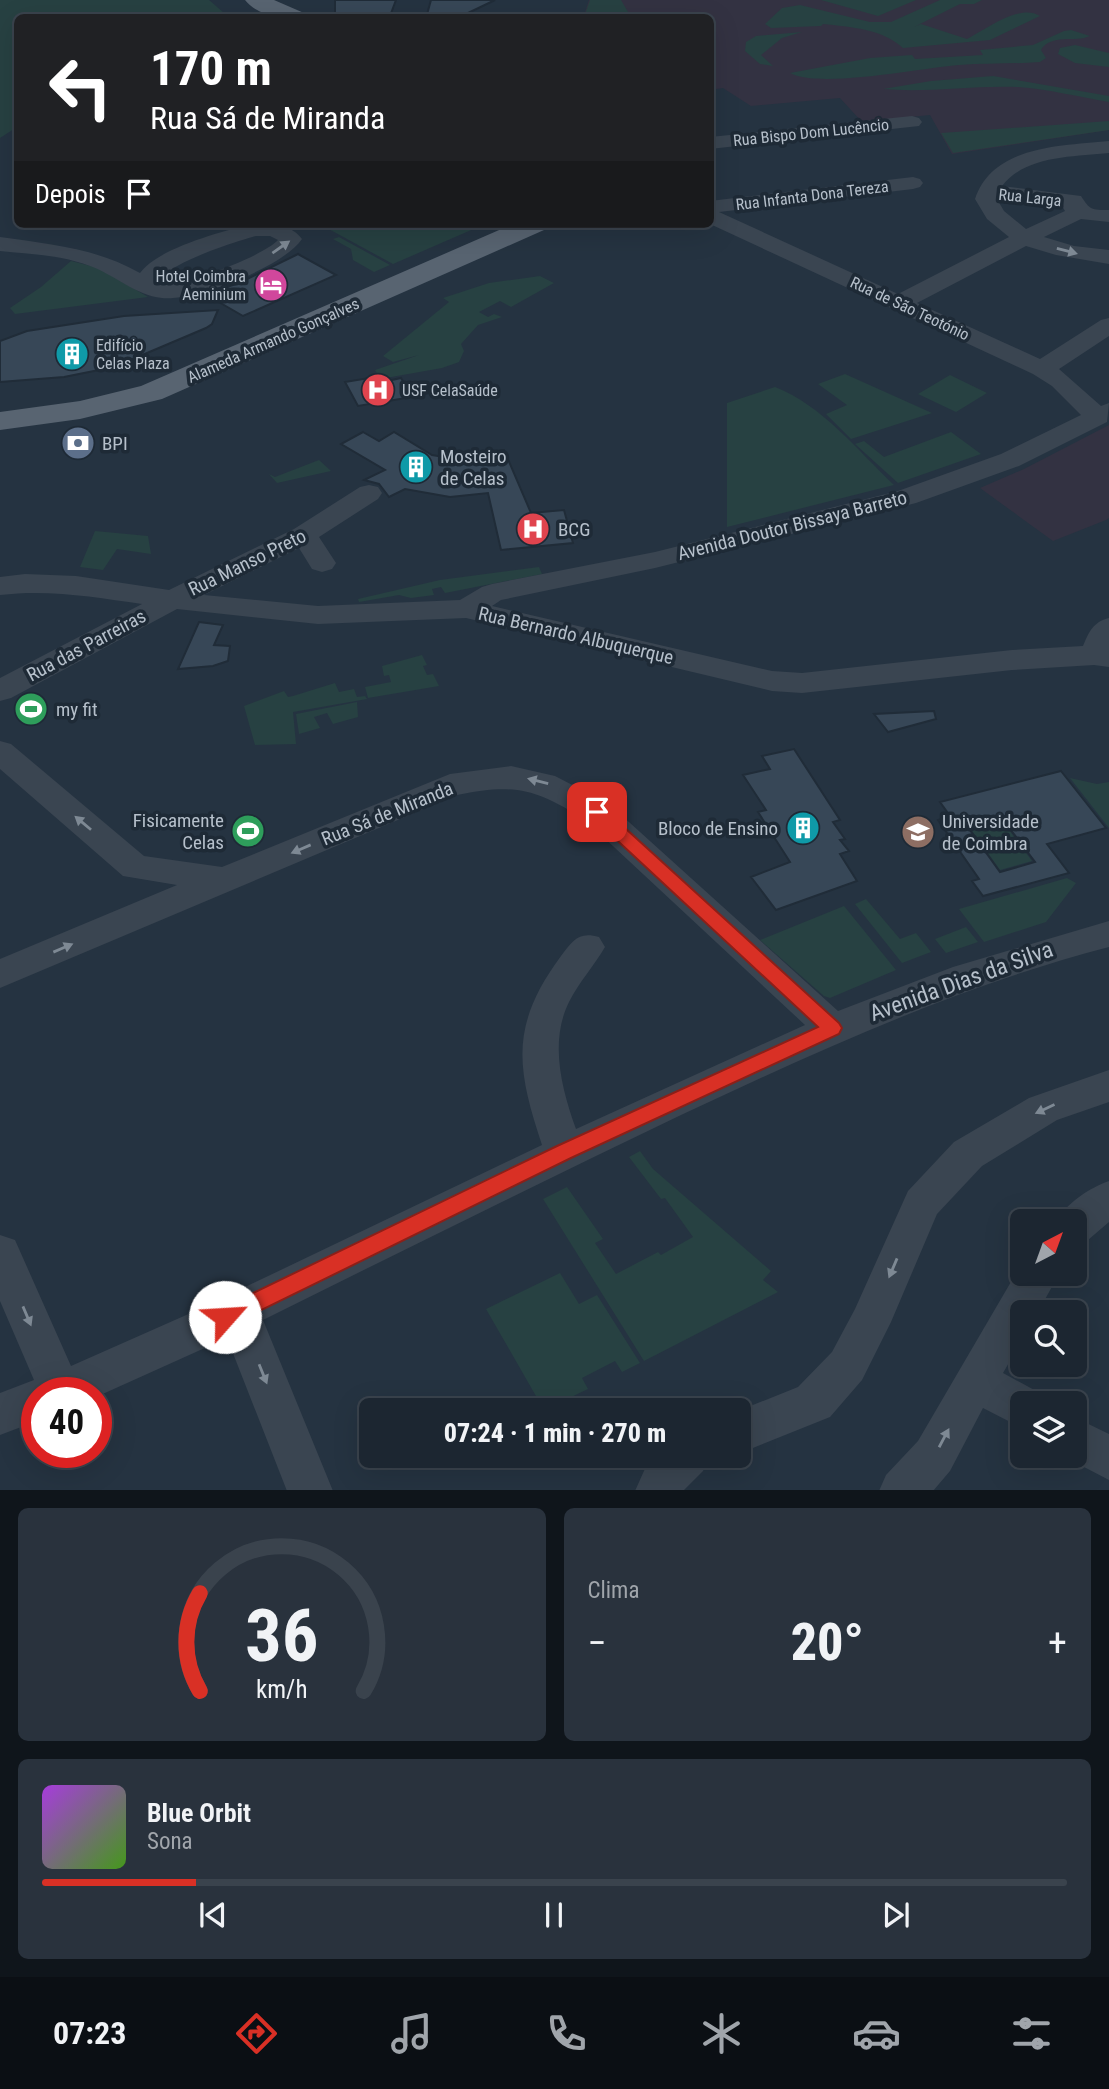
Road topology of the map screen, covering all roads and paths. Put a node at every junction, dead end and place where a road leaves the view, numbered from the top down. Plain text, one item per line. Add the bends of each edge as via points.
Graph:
1 (239, 0) edge
2 (256, 0) edge
3 (266, 14) edge
4 (287, 14) edge
5 (912, 122) dead end
6 (714, 143) edge
7 (1109, 146) edge
8 (1044, 155) junction
9 (1064, 168) dead end
10 (913, 183) dead end
11 (987, 193) junction
12 (1080, 199) junction
13 (1109, 199) edge
14 (714, 206) edge
15 (1109, 216) edge
16 (714, 218) edge
17 (497, 228) edge
18 (526, 228) edge
19 (1026, 237) junction
20 (0, 244) edge
21 (1109, 257) edge
22 (110, 266) junction
23 (162, 266) junction
24 (149, 288) junction
25 (900, 303) junction
26 (1109, 325) edge
27 (1042, 369) junction
28 (0, 406) edge
29 (1103, 414) edge
30 (0, 421) edge
31 (369, 493) dead end
32 (312, 530) junction
33 (322, 563) dead end
34 (0, 586) edge
35 (173, 600) junction
36 (466, 609) junction
37 (1109, 627) edge
38 (1101, 656) edge
39 (0, 691) edge
40 (0, 752) edge
41 (135, 867) junction
42 (228, 880) junction
43 (137, 916) junction
44 (1109, 934) edge
45 (587, 947) dead end
46 (0, 974) edge
47 (832, 1028) junction
48 (1109, 1086) edge
49 (564, 1152) junction
50 (1109, 1198) edge
51 (1087, 1216) edge
52 (0, 1253) edge
53 (1031, 1286) edge
54 (238, 1311) junction
55 (44, 1377) edge
56 (89, 1377) edge
57 (975, 1380) junction
58 (1010, 1400) edge
59 (21, 1406) edge
60 (0, 1414) edge
61 (751, 1428) edge
62 (1087, 1445) edge
63 (1109, 1458) edge
64 (674, 1468) edge
65 (310, 1490) edge
66 (658, 1490) edge
67 (902, 1490) edge

1 - 3 main road
2 - 4 main road
5 - 6 street, Rua Bispo Dom Lucêncio
7 - 8 street
8 - 9 street
8 - 11 street via 1001,172
10 - 14 street, Rua Infanta Dona Tereza
11 - 12 street, Rua Larga
11 - 19 street via 991,210 1001,222
12 - 13 street
12 - 15 street via 1098,217
12 - 19 street
16 - 25 street, Rua de São Teotónio
17 - 28 main road, Alameda Armando Gonçalves via 139,384 76,399
18 - 30 main road, Alameda Armando Gonçalves via 151,393 80,410
19 -> 21 street via 1065,251
19 - 25 street
20 - 22 street via 65,253
22 - 23 street
22 - 24 street
23 - 24 street via 149,275
24 -> 23 street via 172,292 192,288 282,249 291,239 269,229 248,231
25 - 27 street, Rua de São Teotónio
26 - 27 street
27 - 29 street, Rua de São Teotónio
29 - 36 street, Avenida Doutor Bissaya Barreto via 1010,460 907,497 690,551 492,593
31 - 32 street, Rua Manso Preto
32 - 33 street
32 - 35 street, Rua Manso Preto
34 - 35 street, Rua Bernardo Albuquerque via 76,585
35 - 36 street, Rua Bernardo Albuquerque via 318,615
35 - 39 street, Rua das Parreiras
36 - 38 street, Rua Bernardo Albuquerque via 772,681 802,683 903,670
37 - 38 street
41 -> 40 street
41 - 42 street
41 - 43 street
42 - 43 street, Rua Sá de Miranda
47 -> 42 street, Rua Sá de Miranda via 597,812 540,780 494,777 450,785
46 -> 43 street, Rua Sá de Miranda
44 - 47 street, Avenida Dias da Silva via 959,978
45 - 49 street via 550,1004 538,1050 545,1098
47 - 49 street, Avenida Dias da Silva
48 -> 61 street via 1043,1109 968,1154 922,1203 847,1366 814,1402
49 - 54 street, Avenida Dias da Silva
50 - 51 street
52 -> 55 street
53 - 57 street
54 - 56 street, Avenida Dias da Silva
54 -> 65 street
57 - 58 street
67 -> 57 street via 934,1456
59 - 60 street, Avenida Dias da Silva
62 - 63 street
64 - 66 street

